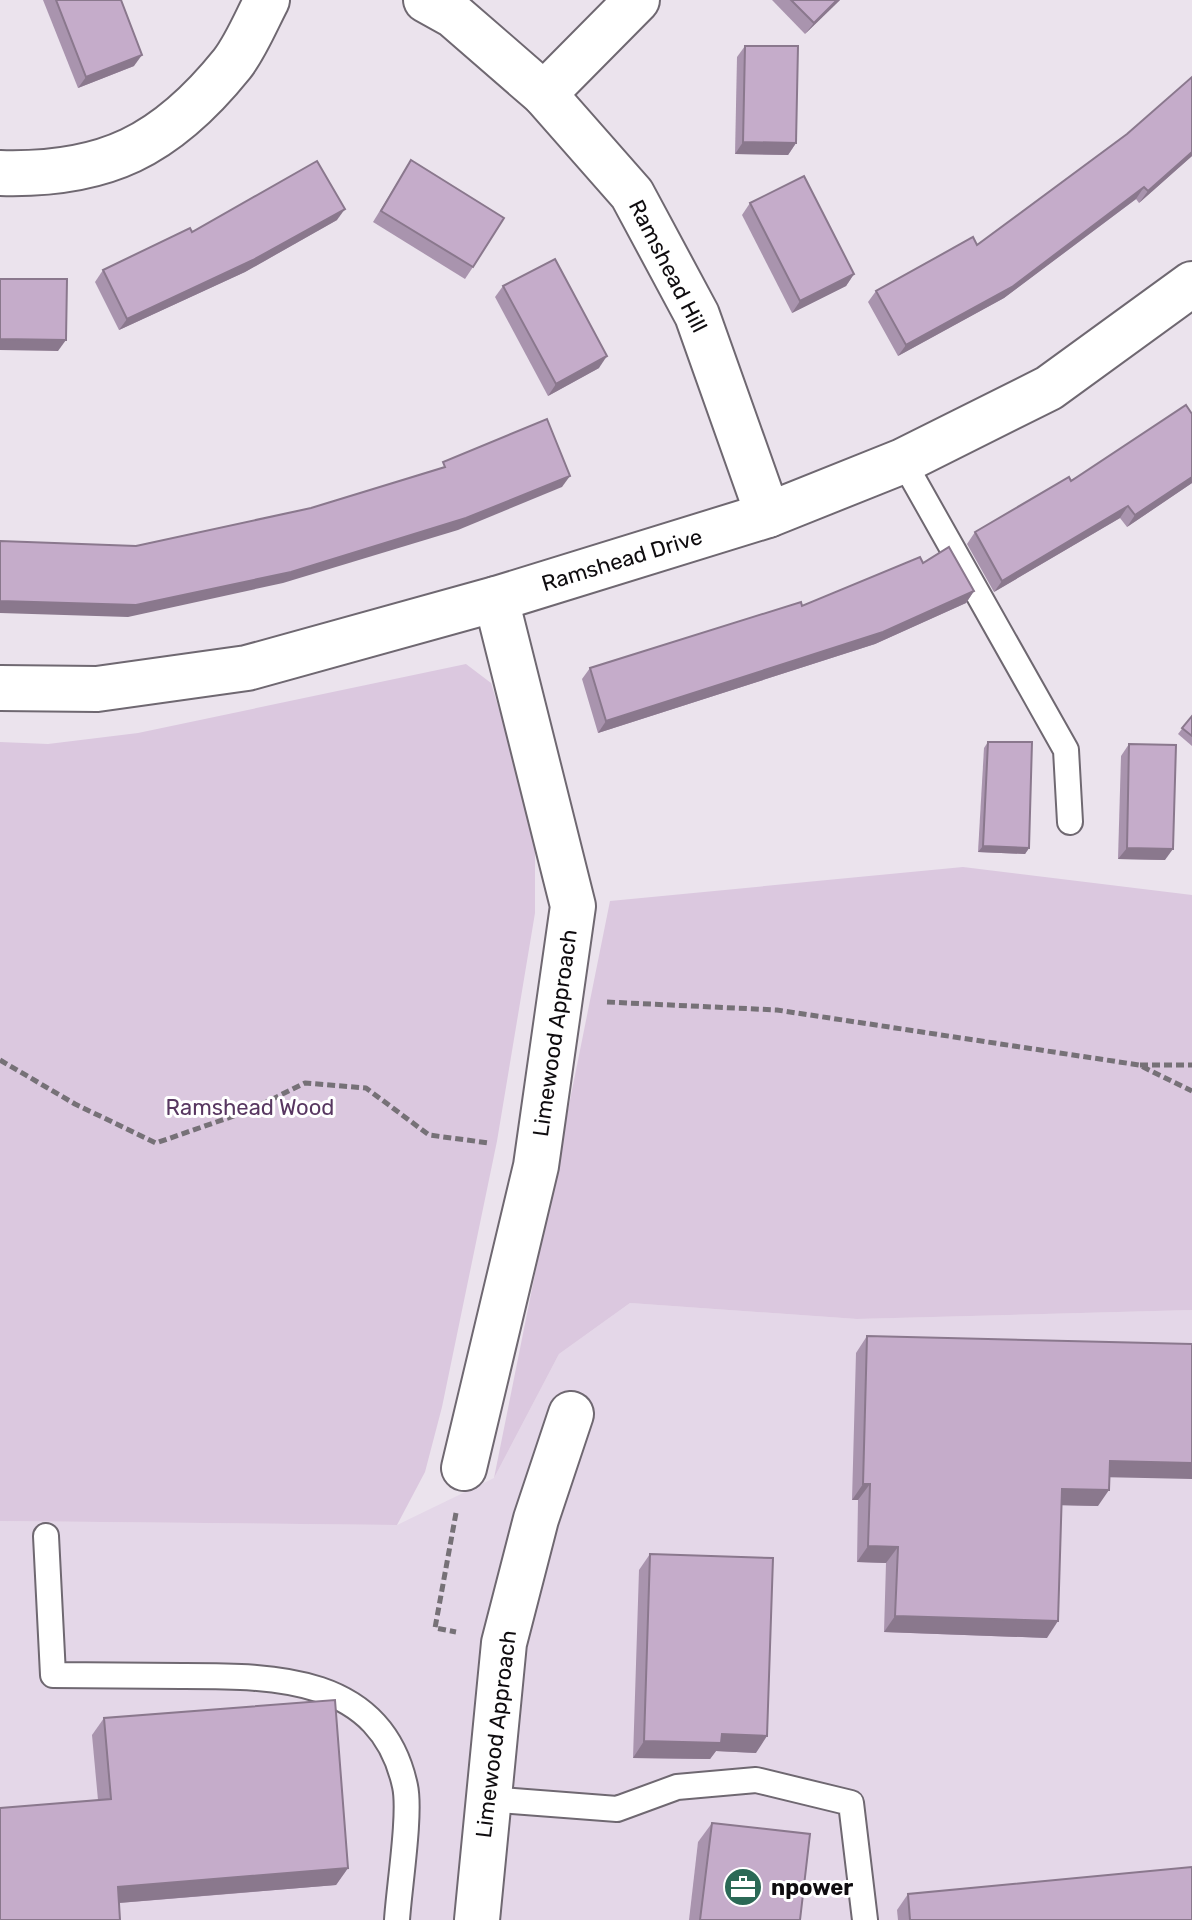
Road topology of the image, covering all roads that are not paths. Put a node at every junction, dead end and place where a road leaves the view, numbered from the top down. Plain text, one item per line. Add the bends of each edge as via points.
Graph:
1 (267, 0) edge
2 (426, 0) edge
3 (637, 0) edge
4 (544, 94) junction
5 (0, 173) edge
6 (1192, 284) edge
7 (903, 461) junction
8 (768, 515) junction
9 (496, 599) junction
10 (0, 688) edge
11 (1070, 822) dead end
12 (571, 1414) dead end
13 (464, 1468) road end
14 (46, 1536) dead end
15 (487, 1799) junction
16 (397, 1920) edge
17 (477, 1920) edge
18 (865, 1920) edge

1 - 5 street via 233,63 161,136 96,166
2 - 4 street, Ramshead Hill via 453,15
3 - 4 street
4 - 8 street, Ramshead Hill via 632,194 697,315
6 - 7 street, Ramshead Drive via 1049,388
7 - 8 street, Ramshead Drive
7 - 11 lane via 1066,750
8 - 9 street, Ramshead Drive
9 - 10 street, Ramshead Drive via 247,668 97,689
9 - 13 street, Limewood Approach via 573,906 538,1149
12 - 15 street, Limewood Approach via 536,1519 504,1643
14 - 16 lane via 53,1675 287,1680 324,1689 381,1730 395,1750 406,1789
15 - 17 street, Limewood Approach
15 - 18 lane via 617,1809 677,1787 756,1780 851,1803

